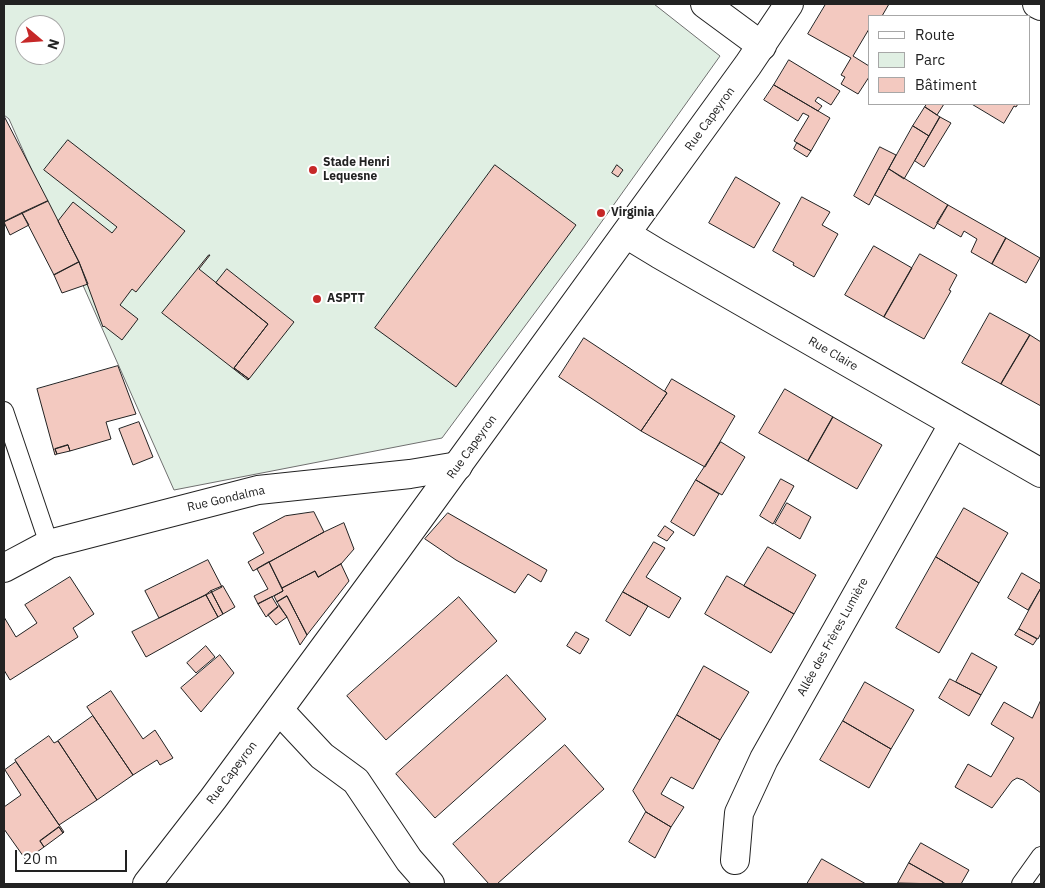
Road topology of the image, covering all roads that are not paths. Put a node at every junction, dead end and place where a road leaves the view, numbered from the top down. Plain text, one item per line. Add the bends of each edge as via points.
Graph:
1 (705, 4) edge
2 (789, 4) edge
3 (1037, 4) edge
4 (1041, 6) edge
5 (762, 46) junction
6 (626, 234) junction
7 (4, 411) edge
8 (954, 423) junction
9 (458, 466) junction
10 (1041, 473) edge
11 (49, 544) junction
12 (4, 568) edge
13 (279, 710) junction
14 (1041, 856) edge
15 (735, 860) dead end
16 (147, 884) edge
17 (430, 884) edge
18 (1021, 884) edge

1 - 5 street
2 - 5 street, Rue Capeyron
3 - 4 street
5 - 6 street, Rue Capeyron
6 - 8 street, Rue Claire
6 - 9 street, Rue Capeyron
7 - 11 lane
8 - 10 street, Rue Claire
8 - 15 street, Allée des Frères Lumière via 764,759 740,813
9 - 11 street, Rue Gondalma via 258,490
9 - 13 street, Rue Capeyron
11 - 12 street, Rue Gondalma
13 - 16 street, Rue Capeyron
13 - 17 street via 322,756 356,781 409,860
14 - 18 lane

